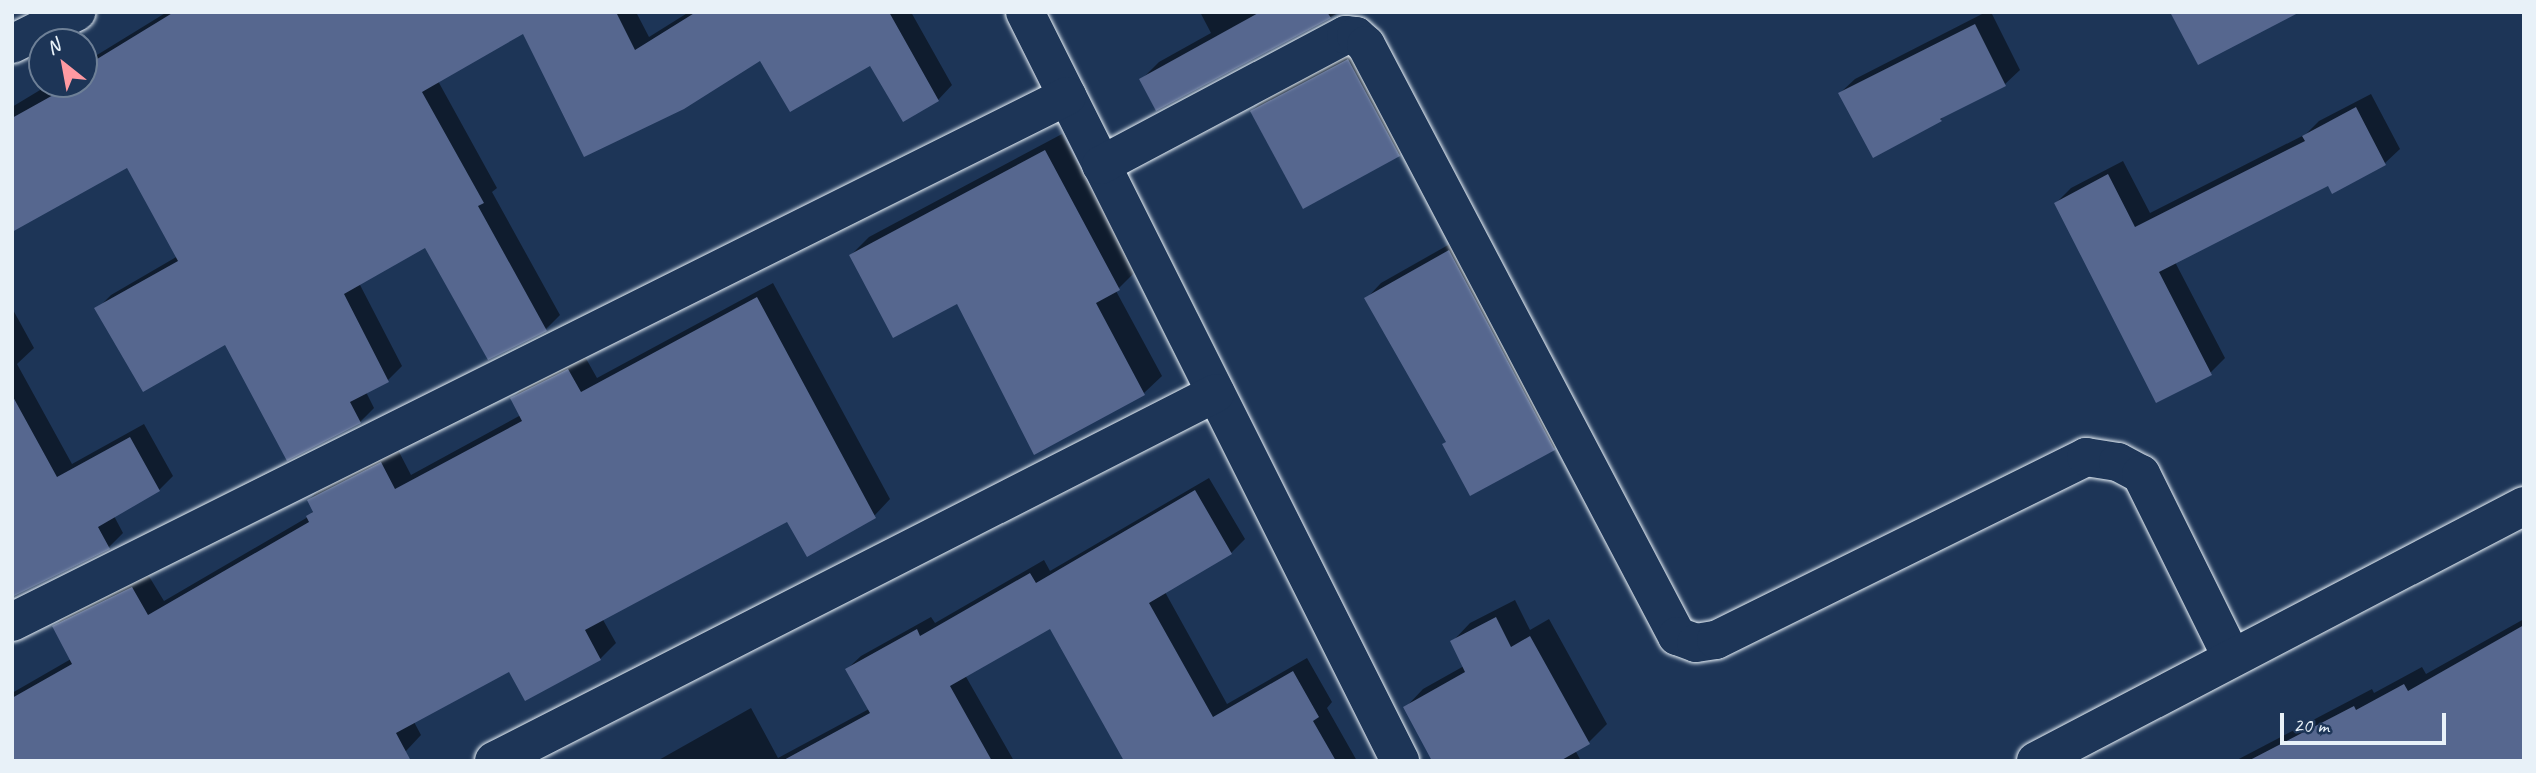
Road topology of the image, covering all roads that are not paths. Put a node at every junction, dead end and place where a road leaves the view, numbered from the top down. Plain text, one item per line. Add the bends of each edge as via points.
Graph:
1 (76, 12) edge
2 (1025, 12) edge
3 (12, 44) edge
4 (1067, 96) junction
5 (1101, 166) junction
6 (1216, 393) junction
7 (2524, 506) edge
8 (12, 622) edge
9 (2232, 658) junction
10 (494, 761) edge
11 (1400, 761) edge
12 (2036, 761) edge

1 - 3 street
2 - 4 street
4 - 5 street
4 - 8 street
5 - 6 street
5 - 9 street via 1346,35 1356,36 1366,46 1677,636 1696,643 1716,640 2086,457 2118,462 2141,474
6 - 10 street
6 - 11 street
7 - 9 street
9 - 12 street

